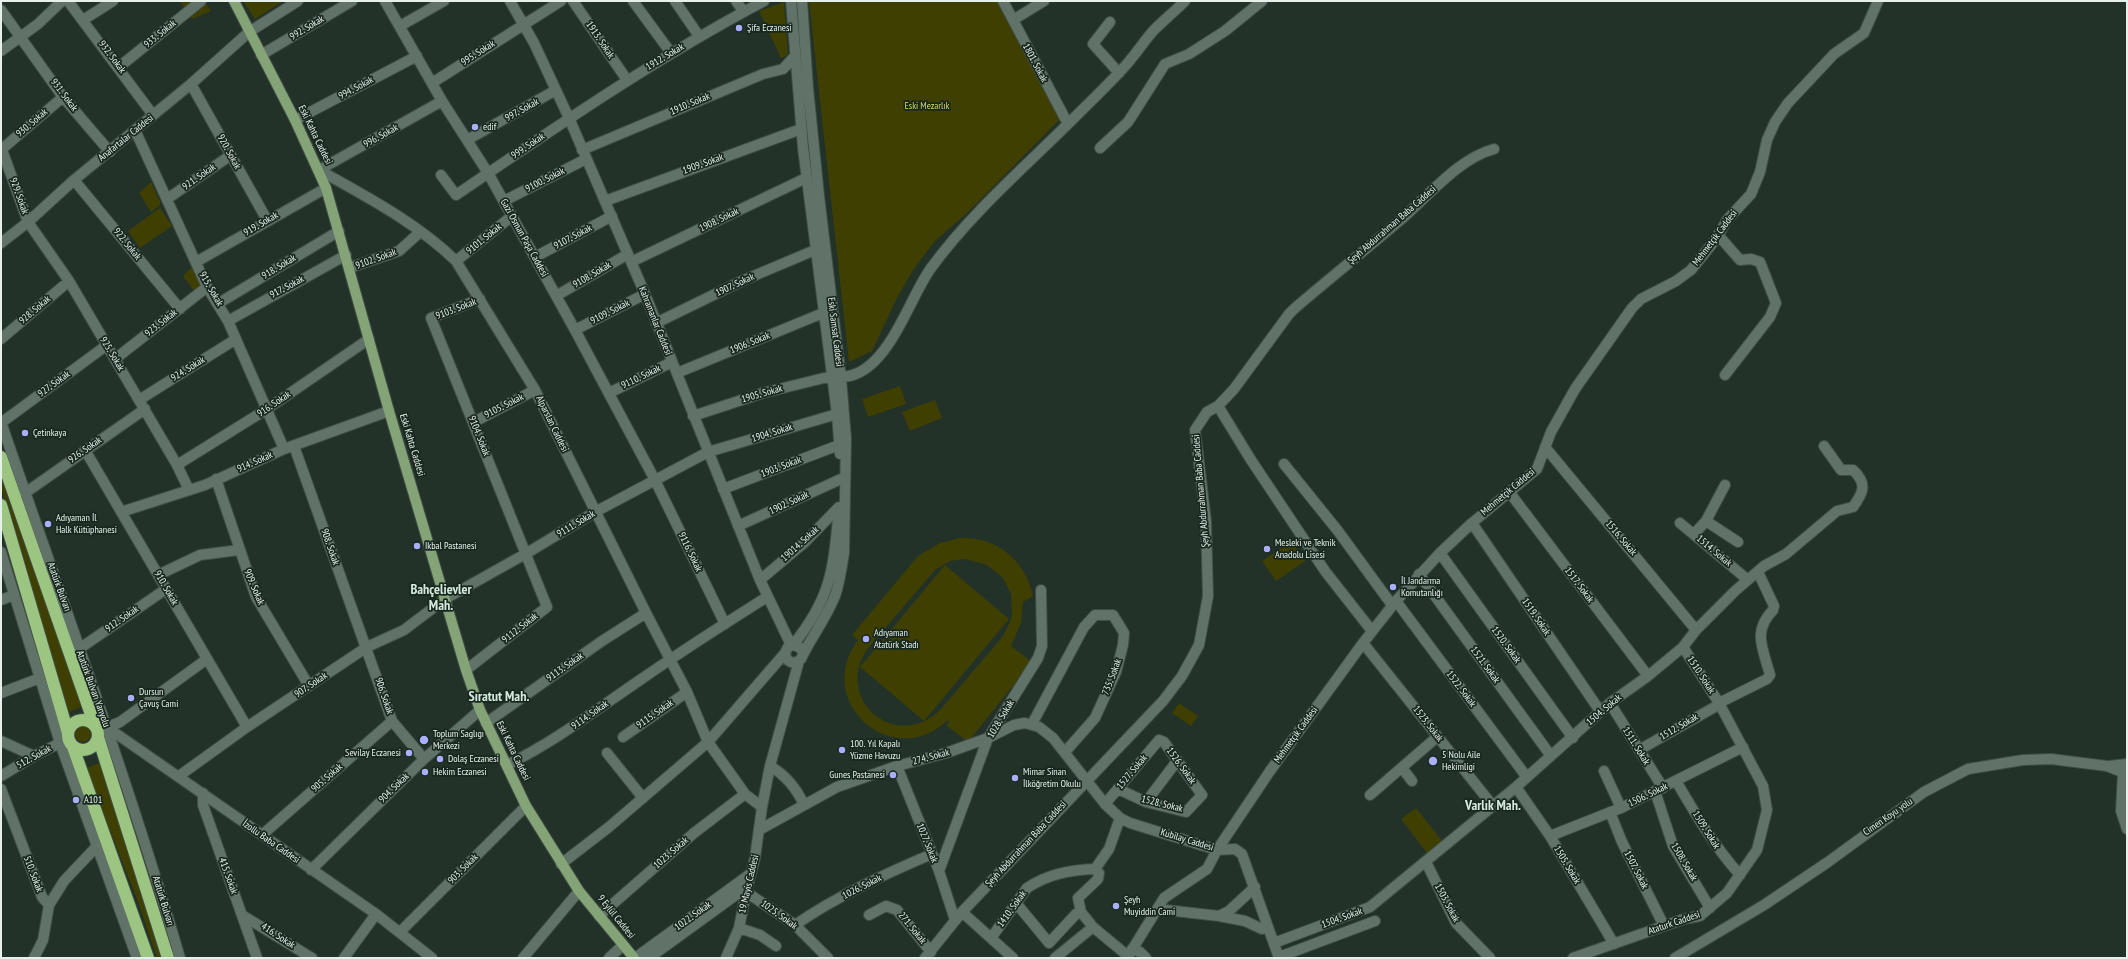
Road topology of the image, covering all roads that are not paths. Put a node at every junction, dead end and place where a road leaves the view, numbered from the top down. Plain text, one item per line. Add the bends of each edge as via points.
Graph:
1 (62, 1) edge
2 (68, 1) edge
3 (113, 1) edge
4 (201, 1) edge
5 (234, 1) edge
6 (298, 1) edge
7 (352, 1) edge
8 (385, 1) edge
9 (444, 1) edge
10 (510, 1) edge
11 (561, 1) edge
12 (573, 1) edge
13 (633, 1) edge
14 (675, 1) edge
15 (736, 1) edge
16 (764, 1) edge
17 (791, 1) edge
18 (802, 1) edge
19 (1003, 1) edge
20 (1044, 1) edge
21 (1185, 1) edge
22 (1262, 1) edge
23 (1878, 1) edge
24 (1, 10) edge
25 (744, 12) junction
26 (84, 20) junction
27 (1013, 20) junction
28 (1110, 22) dead end
29 (524, 23) junction
30 (400, 26) junction
31 (249, 32) junction
32 (21, 36) junction
33 (699, 36) junction
34 (1, 51) edge
35 (671, 53) junction
36 (261, 55) junction
37 (417, 56) junction
38 (795, 56) junction
39 (119, 67) junction
40 (1119, 73) junction
41 (627, 80) junction
42 (432, 83) junction
43 (191, 84) junction
44 (556, 90) junction
45 (63, 97) junction
46 (442, 101) junction
47 (153, 115) junction
48 (569, 118) junction
49 (295, 120) junction
50 (1068, 124) junction
51 (801, 129) junction
52 (135, 130) junction
53 (467, 140) junction
54 (1, 148) edge
55 (1100, 148) dead end
56 (1494, 149) dead end
57 (110, 152) junction
58 (584, 154) junction
59 (231, 155) junction
60 (319, 170) junction
61 (488, 173) junction
62 (441, 174) dead end
63 (806, 178) junction
64 (74, 180) junction
65 (326, 188) junction
66 (167, 199) junction
67 (504, 201) junction
68 (605, 201) junction
69 (512, 216) junction
70 (612, 216) junction
71 (267, 220) junction
72 (28, 222) junction
73 (340, 231) junction
74 (420, 232) junction
75 (1718, 235) junction
76 (1, 243) edge
77 (815, 250) junction
78 (346, 255) junction
79 (535, 257) junction
80 (630, 258) junction
81 (456, 261) junction
82 (196, 262) junction
83 (349, 268) junction
84 (69, 282) junction
85 (207, 287) junction
86 (645, 294) junction
87 (556, 296) junction
88 (480, 299) junction
89 (219, 303) junction
90 (180, 308) junction
91 (823, 313) junction
92 (431, 318) joint
93 (228, 321) junction
94 (656, 323) junction
95 (575, 330) junction
96 (1, 339) edge
97 (236, 339) junction
98 (369, 339) junction
99 (107, 346) junction
100 (115, 359) junction
101 (672, 362) junction
102 (677, 373) junction
103 (1725, 375) dead end
104 (837, 377) junction
105 (535, 390) junction
106 (609, 393) junction
107 (139, 400) junction
108 (1218, 406) junction
109 (145, 409) junction
110 (267, 409) junction
111 (389, 411) junction
112 (837, 414) junction
113 (693, 416) junction
114 (474, 422) junction
115 (1, 423) edge
116 (839, 445) junction
117 (294, 446) junction
118 (1824, 446) dead end
119 (1545, 447) junction
120 (284, 449) junction
121 (85, 450) junction
122 (708, 452) junction
123 (1, 457) edge
124 (1284, 464) dead end
125 (177, 465) junction
126 (216, 479) junction
127 (841, 479) junction
128 (655, 480) junction
129 (1725, 485) dead end
130 (723, 489) junction
131 (189, 490) junction
132 (25, 493) junction
133 (1510, 493) junction
134 (1, 505) edge
135 (839, 507) junction
136 (121, 512) junction
137 (595, 512) junction
138 (1706, 520) junction
139 (1472, 523) junction
140 (1680, 523) dead end
141 (738, 526) junction
142 (1694, 534) junction
143 (1738, 542) dead end
144 (239, 550) junction
145 (1, 552) edge
146 (1440, 552) junction
147 (527, 554) junction
148 (1758, 572) junction
149 (1419, 574) junction
150 (158, 575) junction
151 (760, 580) junction
152 (1748, 580) junction
153 (166, 589) junction
154 (1041, 590) dead end
155 (14, 595) junction
156 (767, 597) junction
157 (445, 599) junction
158 (1, 600) edge
159 (1394, 603) junction
160 (646, 613) junction
161 (725, 624) junction
162 (1696, 630) junction
163 (1372, 631) junction
164 (1363, 642) junction
165 (367, 647) junction
166 (1683, 647) junction
167 (790, 648) junction
168 (79, 649) junction
169 (801, 658) junction
170 (207, 659) junction
171 (670, 660) junction
172 (466, 670) junction
173 (1648, 676) junction
174 (40, 678) junction
175 (309, 686) junction
176 (687, 692) junction
177 (1, 693) edge
178 (1610, 703) junction
179 (1719, 703) junction
180 (480, 710) junction
181 (1600, 711) junction
182 (392, 721) junction
183 (486, 723) junction
184 (1032, 724) junction
185 (247, 727) junction
186 (100, 730) junction
187 (623, 737) dead end
188 (1438, 737) junction
189 (988, 738) junction
190 (1573, 738) junction
191 (1159, 740) joint
192 (1, 741) edge
193 (67, 741) junction
194 (708, 742) junction
195 (1743, 747) junction
196 (1639, 750) junction
197 (1065, 752) junction
198 (608, 753) dead end
199 (34, 756) junction
200 (1551, 756) junction
201 (424, 759) junction
202 (1177, 761) junction
203 (507, 765) junction
204 (770, 766) junction
205 (897, 766) junction
206 (1402, 768) junction
207 (2126, 770) edge
208 (1604, 771) dead end
209 (1, 776) edge
210 (180, 776) junction
211 (1526, 776) junction
212 (1086, 781) junction
213 (1412, 781) dead end
214 (1676, 781) junction
215 (1516, 787) junction
216 (1, 789) edge
217 (1118, 789) junction
218 (1659, 790) junction
219 (202, 793) junction
220 (745, 794) junction
221 (1202, 795) joint
222 (1370, 795) dead end
223 (643, 798) junction
224 (1146, 802) junction
225 (1105, 804) junction
226 (804, 805) junction
227 (526, 806) junction
228 (762, 806) junction
229 (1492, 806) junction
230 (1622, 808) junction
231 (1610, 812) junction
232 (1120, 818) junction
233 (2127, 829) edge
234 (759, 830) junction
235 (262, 835) junction
236 (1550, 836) junction
237 (97, 846) junction
238 (1217, 850) junction
239 (932, 854) junction
240 (1426, 862) junction
241 (561, 864) junction
242 (1095, 869) junction
243 (310, 870) junction
244 (939, 871) junction
245 (750, 874) junction
246 (1740, 875) junction
247 (1254, 887) junction
248 (746, 889) junction
249 (579, 891) junction
250 (1016, 903) junction
251 (49, 905) junction
252 (1710, 908) junction
253 (1157, 909) junction
254 (962, 912) junction
255 (1080, 912) junction
256 (376, 914) junction
257 (242, 915) junction
258 (869, 915) dead end
259 (599, 916) junction
260 (1219, 916) junction
261 (955, 920) junction
262 (1375, 921) dead end
263 (795, 925) junction
264 (1664, 926) junction
265 (1093, 927) junction
266 (1268, 927) junction
267 (739, 928) junction
268 (400, 932) junction
269 (991, 938) junction
270 (1274, 943) junction
271 (1614, 944) junction
272 (624, 945) junction
273 (776, 946) dead end
274 (1129, 954) edge
275 (928, 955) edge
276 (526, 957) edge
277 (1279, 957) edge
278 (34, 958) edge
279 (137, 958) edge
280 (148, 958) edge
281 (168, 958) edge
282 (180, 958) edge
283 (257, 958) edge
284 (312, 958) edge
285 (344, 958) edge
286 (432, 958) edge
287 (610, 958) edge
288 (634, 958) edge
289 (649, 958) edge
290 (726, 958) edge
291 (828, 958) edge
292 (1013, 958) edge
293 (1055, 958) edge
294 (1146, 958) edge
295 (1490, 958) edge
296 (1572, 958) edge
297 (1675, 958) edge

1 - 32 street
2 - 26 street, 932. Sokak
3 - 26 street
4 - 39 street, 933. Sokak
5 - 31 main road, Eski Kahta Caddesi
6 - 31 street, Anafartalar Caddesi
7 - 36 street, 992. Sokak
8 - 30 street, Gazi Osman Paşa Caddesi
9 - 30 street
10 - 29 street, Kahramanlar Caddesi
11 - 29 street, 995. Sokak
12 - 41 street, 1913. Sokak
13 - 35 street
14 - 33 street
15 - 25 street
16 - 25 street, 1912. Sokak
17 - 38 street, Eski Samsat Caddesi
18 - 104 street, Eski Samsat Caddesi via 808,88
19 - 27 street, 1801. Sokak
20 - 27 street
21 - 40 street, 1905. Sokak via 1155,29
22 - 55 street via 1225,31 1189,54 1165,64 1128,122
23 - 75 street, Mehmetçik Caddesi via 1864,33 1834,54 1788,103 1767,140 1760,172 1751,194 1727,220
24 - 32 street, 931. Sokak
25 - 33 street, 1912. Sokak
26 - 39 street, 932. Sokak
27 - 50 street, 1801. Sokak
28 - 40 street via 1093,44
29 - 42 street, 995. Sokak
29 - 44 street, Kahramanlar Caddesi
30 - 37 street, Gazi Osman Paşa Caddesi
31 - 36 main road, Eski Kahta Caddesi
31 - 43 street, Anafartalar Caddesi
32 - 34 street
32 - 45 street, 931. Sokak
33 - 35 street, 1912. Sokak
35 - 41 street, 1912. Sokak
36 - 49 main road, Eski Kahta Caddesi
37 - 42 street, Gazi Osman Paşa Caddesi
37 - 49 street, 994. Sokak
38 - 51 street, Eski Samsat Caddesi
38 - 58 street, 1910. Sokak via 783,69 763,74
39 - 47 street, 932. Sokak
40 - 50 street, 1905. Sokak
41 - 48 street, 1912. Sokak
42 - 46 street, Gazi Osman Paşa Caddesi
43 - 47 street, Anafartalar Caddesi
43 - 59 street, 920. Sokak
44 - 48 street, Kahramanlar Caddesi
44 - 53 street, 997. Sokak
45 - 54 street, 930. Sokak
45 - 57 street, 931. Sokak
46 - 53 street, Gazi Osman Paşa Caddesi
46 - 60 street, 996. Sokak
47 - 52 street, Anafartalar Caddesi
48 - 58 street, Kahramanlar Caddesi
48 - 61 street, 999. Sokak
49 - 60 main road, Eski Kahta Caddesi
50 - 104 street, 1905. Sokak via 946,248 921,282 888,346 878,359 852,376
51 - 63 street, Eski Samsat Caddesi
51 - 68 street, 1909. Sokak
52 - 57 street, Anafartalar Caddesi
52 - 66 street, 915. Sokak
53 - 61 street, Gazi Osman Paşa Caddesi
54 - 72 street, 929. Sokak
56 - 108 street, Şeyh Abdurrahman Baba Caddesi via 1468,159 1397,223 1295,308 1234,389
57 - 64 street, Anafartalar Caddesi
58 - 67 street, 9100. Sokak
58 - 68 street, Kahramanlar Caddesi
59 - 66 street, 921. Sokak
59 - 71 street, 920. Sokak
60 - 65 main road, Eski Kahta Caddesi
60 - 74 street, Alparslan Caddesi via 401,217
61 - 62 street, 999. Sokak via 456,195
61 - 67 street, Gazi Osman Paşa Caddesi
63 - 77 street, Eski Samsat Caddesi
63 - 80 street, 1908. Sokak
64 - 72 street, Anafartalar Caddesi
64 - 90 street, 922. Sokak
65 - 71 street, 919. Sokak
65 - 73 main road, Eski Kahta Caddesi
66 - 82 street, 915. Sokak
67 - 69 street, Gazi Osman Paşa Caddesi
68 - 70 street, Kahramanlar Caddesi
69 - 79 street, Gazi Osman Paşa Caddesi
69 - 81 street, 9101. Sokak
70 - 79 street, 9107. Sokak
70 - 80 street, Kahramanlar Caddesi
71 - 82 street, 919. Sokak
72 - 76 street, Anafartalar Caddesi
72 - 84 street, 925. Sokak
73 - 78 main road, Eski Kahta Caddesi
73 - 89 street, 918. Sokak
74 - 81 street, Alparslan Caddesi via 441,246
74 - 83 street, 9102. Sokak via 399,251
75 - 103 street via 1740,260 1751,259 1760,262 1776,303 1770,317
75 - 119 street, Mehmetçik Caddesi via 1691,270 1676,281 1640,299 1632,308 1575,389
77 - 91 street, Eski Samsat Caddesi
77 - 94 street, 1907. Sokak via 744,280
78 - 83 main road, Eski Kahta Caddesi
78 - 93 street, 917. Sokak
79 - 87 street, Gazi Osman Paşa Caddesi
80 - 86 street, Kahramanlar Caddesi
80 - 87 street, 9108. Sokak
81 - 88 street, Alparslan Caddesi
82 - 85 street, 915. Sokak
83 - 98 main road, Eski Kahta Caddesi
84 - 96 street, 928. Sokak
84 - 99 street, 925. Sokak
85 - 89 street, 915. Sokak
85 - 90 street, 923. Sokak
86 - 94 street, Kahramanlar Caddesi
86 - 95 street, 9109. Sokak
87 - 95 street, Gazi Osman Paşa Caddesi
88 - 92 street, 9103. Sokak
88 - 105 street, Alparslan Caddesi
89 - 93 street, 915. Sokak
90 - 100 street, 923. Sokak
91 - 102 street, 1906. Sokak
91 - 104 street, Eski Samsat Caddesi
92 - 114 street, 9104. Sokak
93 - 97 street, 915. Sokak
94 - 101 street, Kahramanlar Caddesi
95 - 106 street, Gazi Osman Paşa Caddesi
97 - 107 street, 924. Sokak
97 - 110 street, 915. Sokak
98 - 110 street, 916. Sokak
98 - 111 main road, Eski Kahta Caddesi
99 - 100 street, 925. Sokak
99 - 115 street, 927. Sokak
100 - 107 street, 925. Sokak
101 - 102 street, Kahramanlar Caddesi
101 - 106 street, 9110. Sokak
102 - 113 street, Kahramanlar Caddesi
104 - 112 street, Eski Samsat Caddesi
104 - 113 street, 1905. Sokak via 763,393
104 - 169 street, Eski Samsat Caddesi via 846,439 844,553 836,593
105 - 114 street, 9105. Sokak
105 - 137 street, Alparslan Caddesi
106 - 128 street, Gazi Osman Paşa Caddesi
107 - 109 street, 925. Sokak
108 - 163 street via 1320,565
108 - 212 street, Şeyh Abdurrahman Baba Caddesi via 1207,412 1195,430 1206,521 1208,596 1199,645 1182,676 1163,701
109 - 121 street, 926. Sokak
109 - 125 street, 925. Sokak
110 - 120 street, 915. Sokak
110 - 125 street, 916. Sokak
111 - 117 street, 914. Sokak
111 - 157 main road, Eski Kahta Caddesi
112 - 116 street, Eski Samsat Caddesi
112 - 122 street, 1904. Sokak
113 - 122 street, Kahramanlar Caddesi
114 - 147 street, 9104. Sokak
115 - 132 street, Atatürk Bulvarı Yanyolu
116 - 127 street, Eski Samsat Caddesi
116 - 130 street, 1903. Sokak
117 - 120 street, 914. Sokak
117 - 165 street, 908. Sokak
118 - 148 street, 1504. Sokak via 1841,470 1853,470 1858,474 1863,485 1862,493 1852,507 1837,511 1786,554
119 - 133 street, Mehmetçik Caddesi via 1537,469
119 - 162 street, 1516. Sokak
120 - 126 street, 914. Sokak
121 - 132 street, 926. Sokak
121 - 136 street, 910. Sokak
122 - 128 street, 9111. Sokak
122 - 130 street, Kahramanlar Caddesi
123 - 186 highway, Atatürk Bulvarı
124 - 159 street, 1522. Sokak
125 - 131 street, 925. Sokak
126 - 131 street, 914. Sokak
126 - 144 street, 909. Sokak
127 - 135 street, Eski Samsat Caddesi
127 - 141 street, 1902. Sokak
128 - 137 street, 9111. Sokak
128 - 161 street, 9116. Sokak
129 - 138 street
130 - 141 street, Kahramanlar Caddesi
131 - 136 street, 914. Sokak
132 - 168 street, Atatürk Bulvarı Yanyolu
133 - 139 street, Mehmetçik Caddesi
133 - 173 street, 1517. Sokak
134 - 193 highway
135 - 151 street, 19014. Sokak via 804,543
135 - 167 street, Eski Samsat Caddesi via 835,553 827,590 817,612
136 - 150 street, 910. Sokak
137 - 147 street, 9111. Sokak
137 - 160 street, Alparslan Caddesi
138 - 142 street
138 - 143 street
139 - 146 street, Mehmetçik Caddesi
139 - 181 street, 1519. Sokak
140 - 142 street, 1514. Sokak
141 - 151 street, Kahramanlar Caddesi
142 - 152 street, 1514. Sokak
144 - 150 street via 200,555
144 - 175 street, 909. Sokak via 256,597
145 - 155 street
146 - 149 street, Mehmetçik Caddesi
146 - 190 street, 1520. Sokak
147 - 157 street, 9111. Sokak
147 - 172 street, 9112. Sokak via 547,607
148 - 152 street, 1504. Sokak
148 - 179 street, 1512. Sokak via 1774,606 1760,631 1770,675 1767,679
149 - 159 street, Mehmetçik Caddesi
149 - 200 street, 1521. Sokak
150 - 153 street, 910. Sokak
151 - 156 street, Kahramanlar Caddesi
152 - 162 street, 1504. Sokak
153 - 168 street, 912. Sokak
153 - 170 street, 910. Sokak
154 - 189 street, 1028. Sokak via 1042,646 1038,658
155 - 158 street
155 - 174 street
156 - 161 street, 9114. Sokak
156 - 167 street, Kahramanlar Caddesi
157 - 165 street, 907. Sokak via 404,630
157 - 172 main road, Eski Kahta Caddesi
159 - 163 street, Mehmetçik Caddesi
159 - 211 street, 1522. Sokak
160 - 171 street, Alparslan Caddesi
160 - 183 street, 9113. Sokak
161 - 171 street, 9114. Sokak
162 - 166 street, 1504. Sokak
163 - 164 street, Mehmetçik Caddesi
164 - 188 street, 1523. Sokak
164 - 238 street, Mehmetçik Caddesi via 1270,771
165 - 175 street, 907. Sokak
165 - 182 street, 906. Sokak
166 - 173 street, 1504. Sokak
166 - 179 street, 1510. Sokak
167 - 169 street via 799,646
167 - 169 street via 786,659 790,662
167 - 194 street, Eski Samsat Caddesi
168 - 186 street, Atatürk Bulvarı Yanyolu
169 - 204 street, 19 Mayis Caddesi
170 - 185 street, 910. Sokak
170 - 186 street via 120,722
171 - 176 street, Alparslan Caddesi
171 - 203 street, 9114. Sokak via 562,734
172 - 180 main road, Eski Kahta Caddesi
173 - 178 street, 1504. Sokak
174 - 177 street
174 - 193 street
175 - 185 street, 907. Sokak
176 - 187 street, 9115. Sokak
176 - 194 street, Alparslan Caddesi
178 - 181 street, 1504. Sokak
178 - 196 street, 1511. Sokak
179 - 195 street, Ataturk Caddesi
179 - 196 street, 1512. Sokak
180 - 183 main road, Eski Kahta Caddesi
180 - 201 street, 904. Sokak
181 - 190 street, 1504. Sokak
182 - 201 street, 906. Sokak
182 - 235 street, 905. Sokak
183 - 203 main road, Eski Kahta Caddesi
184 - 189 street, 274. Sokak via 1017,724
184 - 197 street via 1042,729
184 - 197 street, 735. Sokak via 1084,627 1095,615 1113,615 1124,633 1116,672 1095,718
185 - 210 street, 907. Sokak
186 - 193 highway via 97,742 89,749 78,750
186 - 193 highway via 91,722 79,720 73,723
186 - 210 street, İzollu Baba Caddesi
186 - 281 highway, Atatürk Bulvarı
186 - 282 street, Atatürk Bulvarı Yanyolu
188 - 206 street
188 - 229 street, 1523. Sokak
189 - 205 street, 274. Sokak
189 - 244 street, 1028. Sokak
190 - 200 street, 1504. Sokak
191 - 202 street, 1526. Sokak via 1164,742
191 - 217 street, 1527. Sokak
192 - 199 street
193 - 199 street, 512. Sokak
193 - 237 street
193 - 280 highway
194 - 220 street
194 - 223 street, Eski Samsat Caddesi
195 - 214 street, 1506. Sokak
195 - 246 street, Ataturk Caddesi via 1763,786 1767,810 1757,850
196 - 218 street, 1511. Sokak
197 - 212 street
198 - 223 street
199 - 209 street, 512. Sokak
200 - 211 street, 1504. Sokak
201 - 243 street, 904. Sokak
202 - 221 street, 1526. Sokak
202 - 224 street
203 - 227 main road, Eski Kahta Caddesi
204 - 226 street via 779,771 799,794
204 - 228 street, 19 Mayis Caddesi
205 - 226 street, 274. Sokak via 837,787
205 - 239 street, 1027. Sokak
206 - 213 street
206 - 222 street
207 - 233 street via 2121,811
207 - 297 street, Cimen Koyu yolu via 2051,759 2023,760 1968,768 1924,792 1764,905
208 - 230 street
210 - 219 street, İzollu Baba Caddesi
211 - 215 street, 1504. Sokak
212 - 225 street, Kubilay Caddesi
212 - 254 street, Şeyh Abdurrahman Baba Caddesi
214 - 218 street, 1506. Sokak
214 - 246 street, 1509. Sokak via 1706,834
215 - 229 street, 1504. Sokak
215 - 236 street, 1505. Sokak
216 - 251 street, 510. Sokak via 42,897
217 - 224 street, 1528. Sokak
217 - 225 street, 1527. Sokak
218 - 230 street, 1506. Sokak
218 - 252 street, 1508. Sokak via 1673,846
219 - 235 street, İzollu Baba Caddesi
219 - 257 street, 415. Sokak via 203,805
220 - 228 street
220 - 259 street, 1023. Sokak via 694,833
221 - 224 street, 1528. Sokak via 1186,812
223 - 241 street, Eski Samsat Caddesi
225 - 232 street, Kubilay Caddesi
226 - 234 street, 274. Sokak
227 - 241 main road, Eski Kahta Caddesi
227 - 268 street, 903. Sokak
228 - 234 street, 19 Mayis Caddesi
229 - 240 street, 1504. Sokak
230 - 231 street, 1506. Sokak
231 - 236 street, 1506. Sokak
231 - 264 street, 1507. Sokak
232 - 238 street, Kubilay Caddesi
232 - 242 street via 1109,849
234 - 245 street, 19 Mayis Caddesi
235 - 243 street, İzollu Baba Caddesi
236 - 271 street, 1505. Sokak
237 - 251 street via 64,881
237 - 279 street
238 - 247 street, Kubilay Caddesi via 1235,849 1242,854
238 - 253 street, Mehmetçik Caddesi via 1207,869 1164,898
239 - 244 street, 1027. Sokak
239 - 263 street, 1026. Sokak via 822,907
240 - 270 street, 1504. Sokak via 1370,908
240 - 295 street, 1503. Sokak via 1456,922
241 - 249 main road, Eski Kahta Caddesi
242 - 250 street, 1410. Sokak via 1068,870 1035,882
242 - 255 street via 1099,873 1098,879 1078,898
243 - 256 street, İzollu Baba Caddesi
244 - 261 street, 1027. Sokak
245 - 248 street, 19 Mayis Caddesi
245 - 288 street, 1022. Sokak
246 - 252 street, Ataturk Caddesi via 1727,893
247 - 260 street via 1229,912
247 - 266 street, Kubilay Caddesi
248 - 263 street, 1025. Sokak
248 - 267 street, 19 Mayis Caddesi
248 - 289 street, 1022. Sokak
249 - 259 main road, 9 Eylül Caddesi
249 - 276 street
250 - 255 street via 1049,943
250 - 269 street, 1410. Sokak
251 - 278 street via 43,940
252 - 264 street, Ataturk Caddesi via 1700,916
253 - 260 street
253 - 274 street, Mehmetçik Caddesi
254 - 261 street, Şeyh Abdurrahman Baba Caddesi
254 - 269 street
255 - 265 street
256 - 268 street, İzollu Baba Caddesi
256 - 285 street
257 - 283 street, 415. Sokak
257 - 284 street, 416. Sokak
258 - 275 street, 271. Sokak via 886,906 897,910
259 - 272 main road, 9 Eylül Caddesi
260 - 266 street via 1245,921 1262,929
261 - 275 street, Şeyh Abdurrahman Baba Caddesi
262 - 277 street
263 - 291 street, 1025. Sokak
264 - 271 street, Ataturk Caddesi
265 - 274 street
265 - 293 street
266 - 270 street, Kubilay Caddesi
267 - 273 street via 760,934
267 - 290 street, 19 Mayis Caddesi
268 - 286 street, İzollu Baba Caddesi
269 - 292 street
270 - 277 street, Kubilay Caddesi
271 - 296 street, Ataturk Caddesi
272 - 287 street
272 - 288 main road, 9 Eylül Caddesi
274 - 294 street via 1140,952

